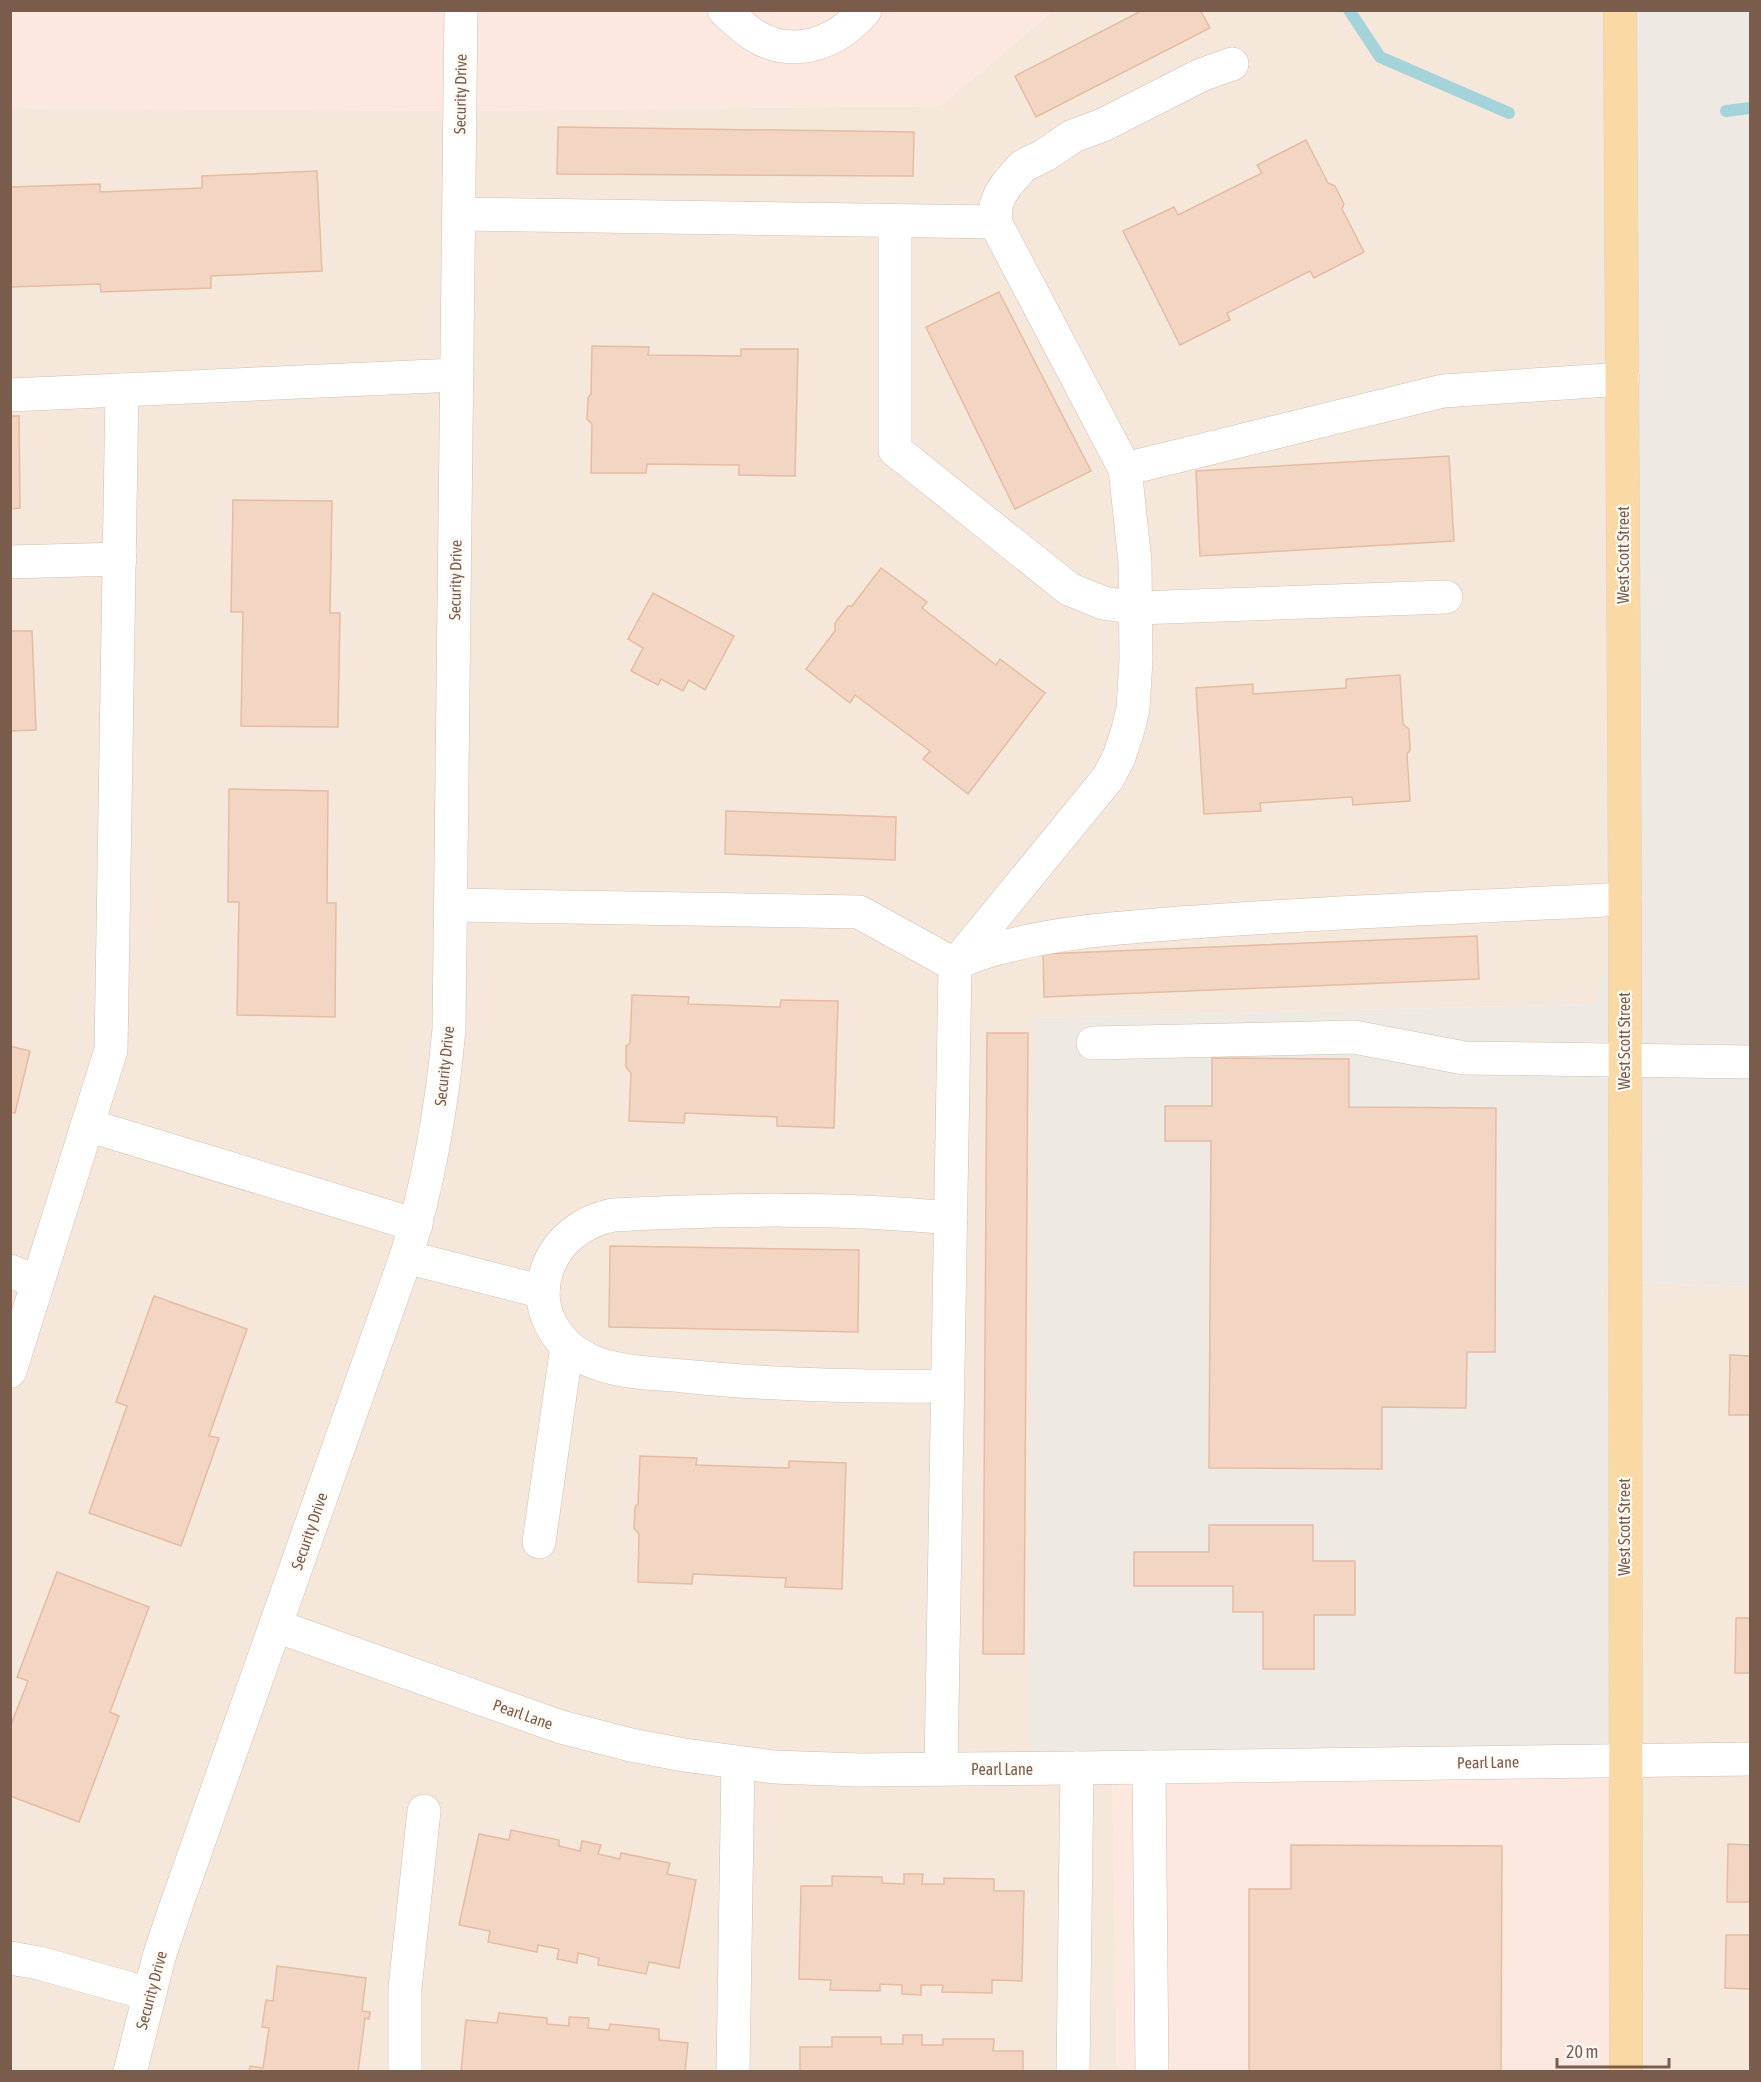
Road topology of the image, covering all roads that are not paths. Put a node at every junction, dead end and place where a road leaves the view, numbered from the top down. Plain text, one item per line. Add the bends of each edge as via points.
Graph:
1 (461, 10) edge
2 (724, 10) edge
3 (865, 10) edge
4 (1620, 10) edge
5 (1232, 64) dead end
6 (459, 214) junction
7 (895, 221) junction
8 (995, 222) junction
9 (457, 375) junction
10 (1623, 379) junction
11 (122, 390) junction
12 (10, 395) edge
13 (1125, 469) junction
14 (120, 559) junction
15 (10, 562) edge
16 (1446, 597) dead end
17 (1137, 608) junction
18 (1017, 890) junction
19 (1625, 899) junction
20 (451, 905) junction
21 (1050, 936) junction
22 (955, 965) junction
23 (1093, 1043) dead end
24 (1624, 1060) junction
25 (1750, 1062) edge
26 (87, 1125) junction
27 (951, 1218) junction
28 (416, 1225) junction
29 (406, 1257) junction
30 (24, 1276) edge
31 (543, 1292) junction
32 (567, 1346) junction
33 (10, 1371) edge
34 (947, 1386) junction
35 (539, 1542) dead end
36 (276, 1626) junction
37 (1750, 1759) edge
38 (1625, 1761) junction
39 (738, 1763) junction
40 (1149, 1767) junction
41 (1077, 1768) junction
42 (941, 1769) junction
43 (424, 1811) dead end
44 (10, 1958) edge
45 (149, 1994) junction
46 (130, 2072) edge
47 (405, 2072) edge
48 (733, 2072) edge
49 (1072, 2072) edge
50 (1152, 2072) edge
51 (1626, 2072) edge

1 - 6 street, Security Drive
2 - 3 street via 757,37 787,47 810,46 838,36
4 - 10 main road, West Scott Street
5 - 8 street via 1072,136 1023,166 1000,195
6 - 7 street
6 - 9 street, Security Drive
7 - 8 street
7 - 17 street via 896,450 1069,588 1103,603
8 - 13 street
9 - 11 street
9 - 20 street, Security Drive
10 - 13 street via 1443,391
10 - 19 main road, West Scott Street
11 - 12 street
11 - 14 street
13 - 17 street
14 - 15 street
14 - 26 street via 111,1050
16 - 17 street
17 - 18 street via 1133,709 1119,757 1108,778
18 - 21 street
18 - 22 street
19 - 21 street via 1233,919
19 - 24 main road, West Scott Street
20 - 22 street via 859,912
20 - 28 street, Security Drive via 444,1080
21 - 22 street via 967,958
22 - 27 street
23 - 24 street via 1354,1037 1464,1058
24 - 25 street
24 - 38 main road, West Scott Street
26 - 28 street
26 - 30 street
27 - 31 street via 749,1209 613,1215 579,1228 562,1244 549,1265
27 - 34 street
28 - 29 street, Security Drive
29 - 31 street
29 - 36 street, Security Drive
30 - 33 street
31 - 32 street via 546,1316
32 - 34 street via 605,1366 660,1374 807,1385
32 - 35 street
34 - 42 street
36 - 39 street, Pearl Lane via 561,1726 631,1745
36 - 45 street, Security Drive via 175,1909
37 - 38 street, Pearl Lane
38 - 40 street, Pearl Lane
38 - 51 main road, West Scott Street
39 - 42 street, Pearl Lane via 810,1769
39 - 48 street
40 - 41 street, Pearl Lane
40 - 50 street
41 - 42 street, Pearl Lane
41 - 49 street
43 - 47 street via 405,1988
44 - 45 street
45 - 46 street, Security Drive

